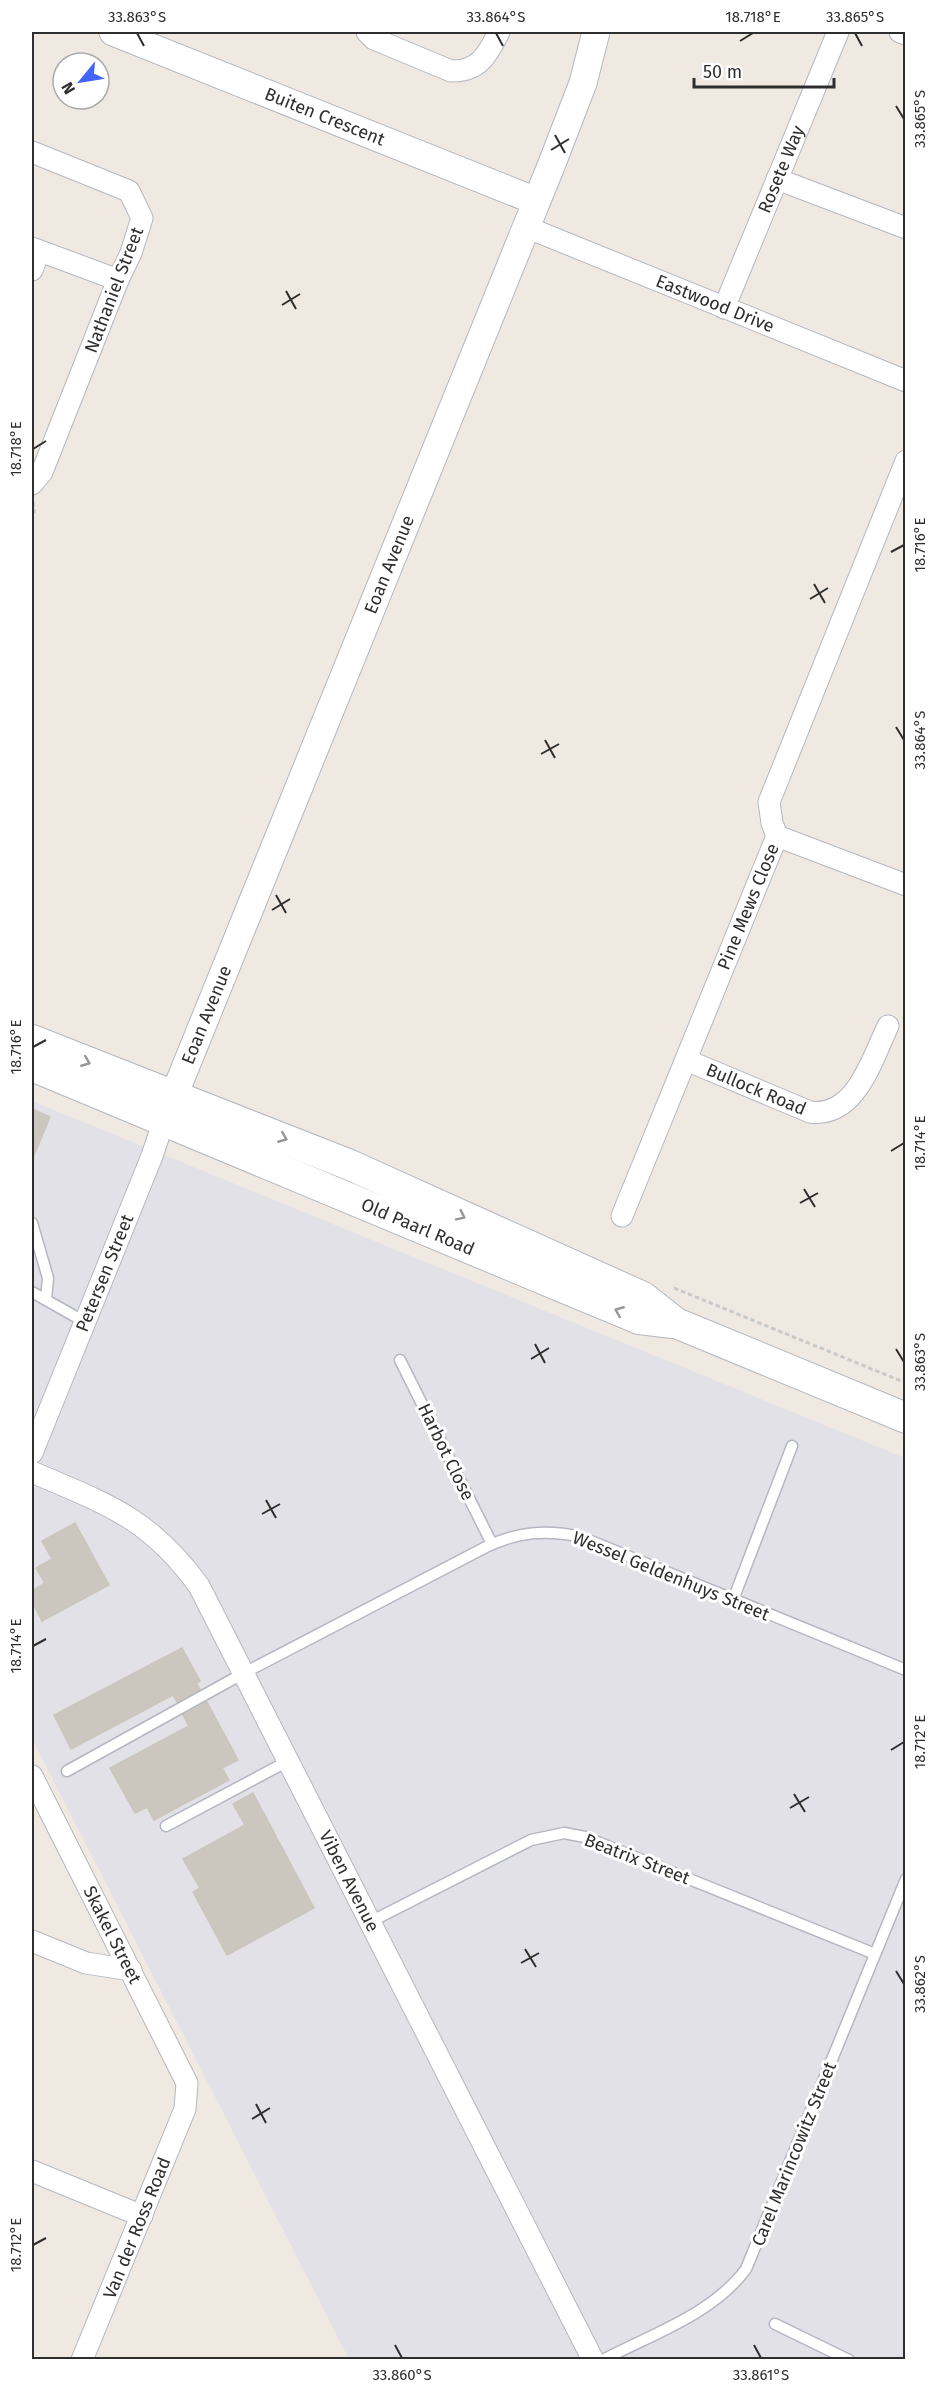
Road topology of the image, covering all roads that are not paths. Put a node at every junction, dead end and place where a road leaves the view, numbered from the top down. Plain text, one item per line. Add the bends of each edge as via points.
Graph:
1 (113, 32) edge
2 (367, 32) edge
3 (499, 32) edge
4 (596, 32) edge
5 (838, 32) edge
6 (900, 32) edge
7 (906, 34) edge
8 (32, 152) edge
9 (777, 179) junction
10 (536, 201) junction
11 (526, 227) junction
12 (906, 228) edge
13 (34, 257) edge
14 (118, 280) junction
15 (724, 308) junction
16 (906, 381) edge
17 (906, 461) edge
18 (32, 484) edge
19 (777, 836) junction
20 (906, 885) edge
21 (888, 1026) dead end
22 (32, 1040) edge
23 (686, 1060) junction
24 (32, 1066) edge
25 (170, 1107) junction
26 (622, 1216) dead end
27 (32, 1223) edge
28 (32, 1292) edge
29 (46, 1300) junction
30 (85, 1322) junction
31 (400, 1360) dead end
32 (906, 1418) edge
33 (792, 1446) dead end
34 (32, 1453) edge
35 (32, 1472) edge
36 (492, 1544) junction
37 (733, 1600) junction
38 (906, 1670) edge
39 (243, 1673) junction
40 (288, 1761) junction
41 (67, 1771) dead end
42 (32, 1776) edge
43 (166, 1826) dead end
44 (906, 1879) edge
45 (370, 1922) junction
46 (32, 1941) edge
47 (875, 1954) junction
48 (131, 1970) junction
49 (188, 2095) joint
50 (32, 2171) edge
51 (142, 2216) junction
52 (775, 2324) dead end
53 (82, 2360) edge
54 (593, 2360) edge
55 (603, 2360) edge
56 (849, 2360) edge

1 - 10 street, Buiten Crescent
2 - 3 street via 378,41 451,71 460,71 483,60
4 - 10 street, Eoan Avenue via 583,83
5 - 9 street, Rosete Way
6 - 7 street
8 - 14 street, Nathaniel Street via 129,192 142,218
9 - 12 street
9 - 15 street, Rosete Way
10 - 11 street, Eoan Avenue
11 - 15 street, Eastwood Drive
11 - 25 street, Eoan Avenue
13 - 14 street
14 - 18 street, Nathaniel Street via 42,472
15 - 16 street, Eastwood Drive
17 - 19 street, Pine Mews Close via 770,802
19 - 20 street
19 - 23 street, Pine Mews Close
21 - 23 street, Bullock Road via 857,1090 846,1103 829,1112 810,1112
22 -> 25 main road
23 - 26 street, Pine Mews Close
24 - 25 main road
25 - 30 street, Petersen Street
25 - 32 main road, Old Paarl Road via 350,1165 643,1298 676,1323
27 - 29 lane via 48,1278
28 - 29 lane
29 - 30 lane
30 - 34 street, Petersen Street
31 - 36 lane, Harbot Close
33 - 37 lane
35 - 39 street, Viben Avenue via 105,1502 168,1548 199,1586
36 - 37 lane, Wessel Geldenhuys Street via 528,1533 572,1535
36 - 39 lane, Wessel Geldenhuys Street
37 - 38 lane, Wessel Geldenhuys Street
39 - 40 street, Viben Avenue
39 - 41 lane, Wessel Geldenhuys Street
40 - 43 lane
40 - 45 street, Viben Avenue
42 - 48 street, Skakel Street
44 - 47 lane, Carel Marincowitz Street
45 - 47 lane, Beatrix Street via 531,1840 564,1833 585,1837
45 - 54 street, Viben Avenue
46 - 48 street via 86,1963
47 - 55 lane, Carel Marincowitz Street via 746,2269 708,2305
48 - 49 street, Skakel Street via 182,2070
49 - 51 street, Van der Ross Road
50 - 51 street
51 - 53 street, Van der Ross Road
52 - 56 lane

